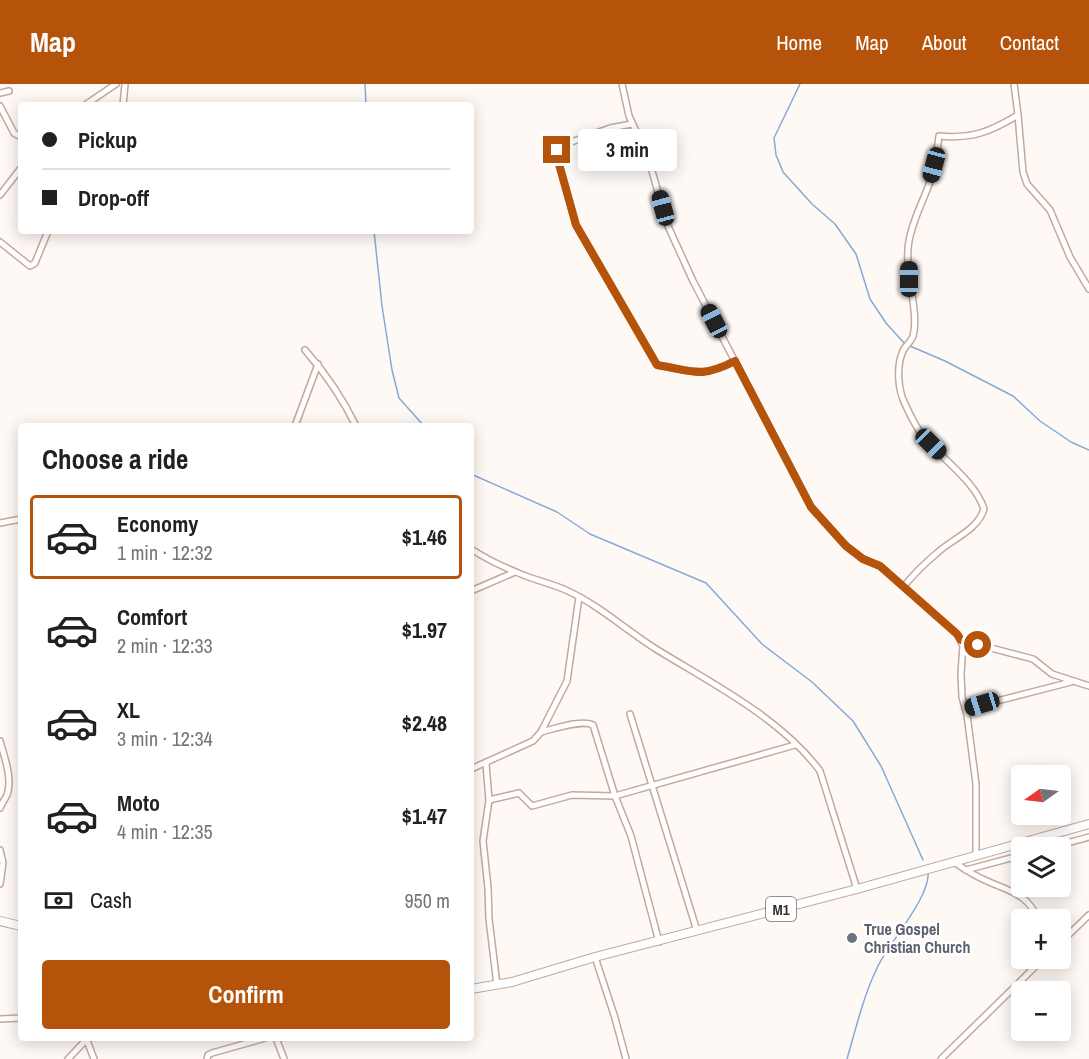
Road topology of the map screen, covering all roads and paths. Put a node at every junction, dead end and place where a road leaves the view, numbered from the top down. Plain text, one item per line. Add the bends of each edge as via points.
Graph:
1 (116, 84) edge
2 (125, 84) edge
3 (622, 84) edge
4 (1014, 84) edge
5 (9, 92) dead end
6 (0, 93) edge
7 (89, 102) edge
8 (123, 102) edge
9 (0, 106) edge
10 (1018, 115) junction
11 (632, 124) junction
12 (18, 135) edge
13 (18, 172) edge
14 (0, 195) edge
15 (47, 234) edge
16 (0, 242) edge
17 (1089, 290) edge
18 (305, 350) dead end
19 (735, 361) junction
20 (318, 364) junction
21 (296, 423) edge
22 (354, 423) edge
23 (18, 520) edge
24 (0, 523) edge
25 (474, 551) edge
26 (515, 572) junction
27 (904, 586) junction
28 (474, 590) edge
29 (579, 597) junction
30 (961, 640) junction
31 (1072, 681) junction
32 (1089, 686) edge
33 (966, 709) junction
34 (630, 714) dead end
35 (542, 732) junction
36 (0, 741) edge
37 (795, 745) junction
38 (486, 764) junction
39 (474, 768) edge
40 (653, 784) junction
41 (615, 796) junction
42 (489, 800) junction
43 (0, 808) edge
44 (1089, 824) edge
45 (1089, 837) edge
46 (1071, 842) edge
47 (0, 850) edge
48 (976, 856) junction
49 (1011, 858) edge
50 (954, 862) junction
51 (966, 870) junction
52 (0, 884) edge
53 (857, 889) junction
54 (1033, 909) edge
55 (1089, 915) edge
56 (0, 919) edge
57 (18, 921) edge
58 (18, 925) edge
59 (697, 931) junction
60 (1071, 932) edge
61 (659, 942) junction
62 (595, 957) junction
63 (1033, 969) edge
64 (497, 985) junction
65 (474, 989) edge
66 (18, 1018) edge
67 (0, 1019) edge
68 (84, 1041) edge
69 (87, 1041) edge
70 (254, 1041) edge
71 (277, 1041) edge
72 (68, 1059) edge
73 (94, 1059) edge
74 (207, 1059) edge
75 (284, 1059) edge
76 (626, 1059) edge
77 (941, 1059) edge

1 - 7 street
2 - 8 street
3 - 11 street
4 - 10 street
5 - 6 street
9 - 12 street
10 - 17 street via 1027,184 1050,210 1070,258
10 - 27 street via 972,136 939,136 931,177 908,242 914,316 913,336 901,360 901,395 914,423 975,491 984,509 968,531 939,550
11 - 19 street via 648,157 667,224
11 - 19 street via 610,128 557,150 576,225 657,365 708,372
13 - 14 street
15 - 16 street via 35,263 30,266
18 - 20 street
19 - 27 street via 811,507 846,546
20 - 21 street
20 - 22 street
23 - 24 street
25 - 26 street
26 - 28 street
26 - 29 street
27 - 30 street
29 - 35 street via 567,681
29 - 37 street via 753,709
30 - 31 street via 1033,659 1052,674
30 - 33 street via 962,697
31 - 32 street
31 - 33 street
33 - 48 street via 976,784
34 - 40 street
35 - 38 street
35 - 41 street via 588,722 592,725
36 - 43 street via 8,786
37 - 40 street
37 - 53 street via 820,771
38 - 39 street
38 - 42 street
40 - 41 street
40 - 59 street
41 - 42 street via 572,795 532,806 519,793
41 - 61 street via 631,836
42 - 64 street via 483,841
44 - 48 highway, M1
45 - 46 street
47 - 52 street
48 - 50 highway, M1
49 - 51 street
50 - 51 street
50 - 53 highway, M1
51 - 54 street via 1020,895
53 - 59 highway, M1
55 - 60 street
56 - 57 highway
56 - 58 highway
59 - 61 highway, M1
61 - 62 highway, M1
62 - 64 highway, M1
62 - 76 street
63 - 77 street
64 - 65 highway, M1
66 - 67 street
68 - 72 street
69 - 73 street
70 - 74 street via 212,1053
71 - 75 street

